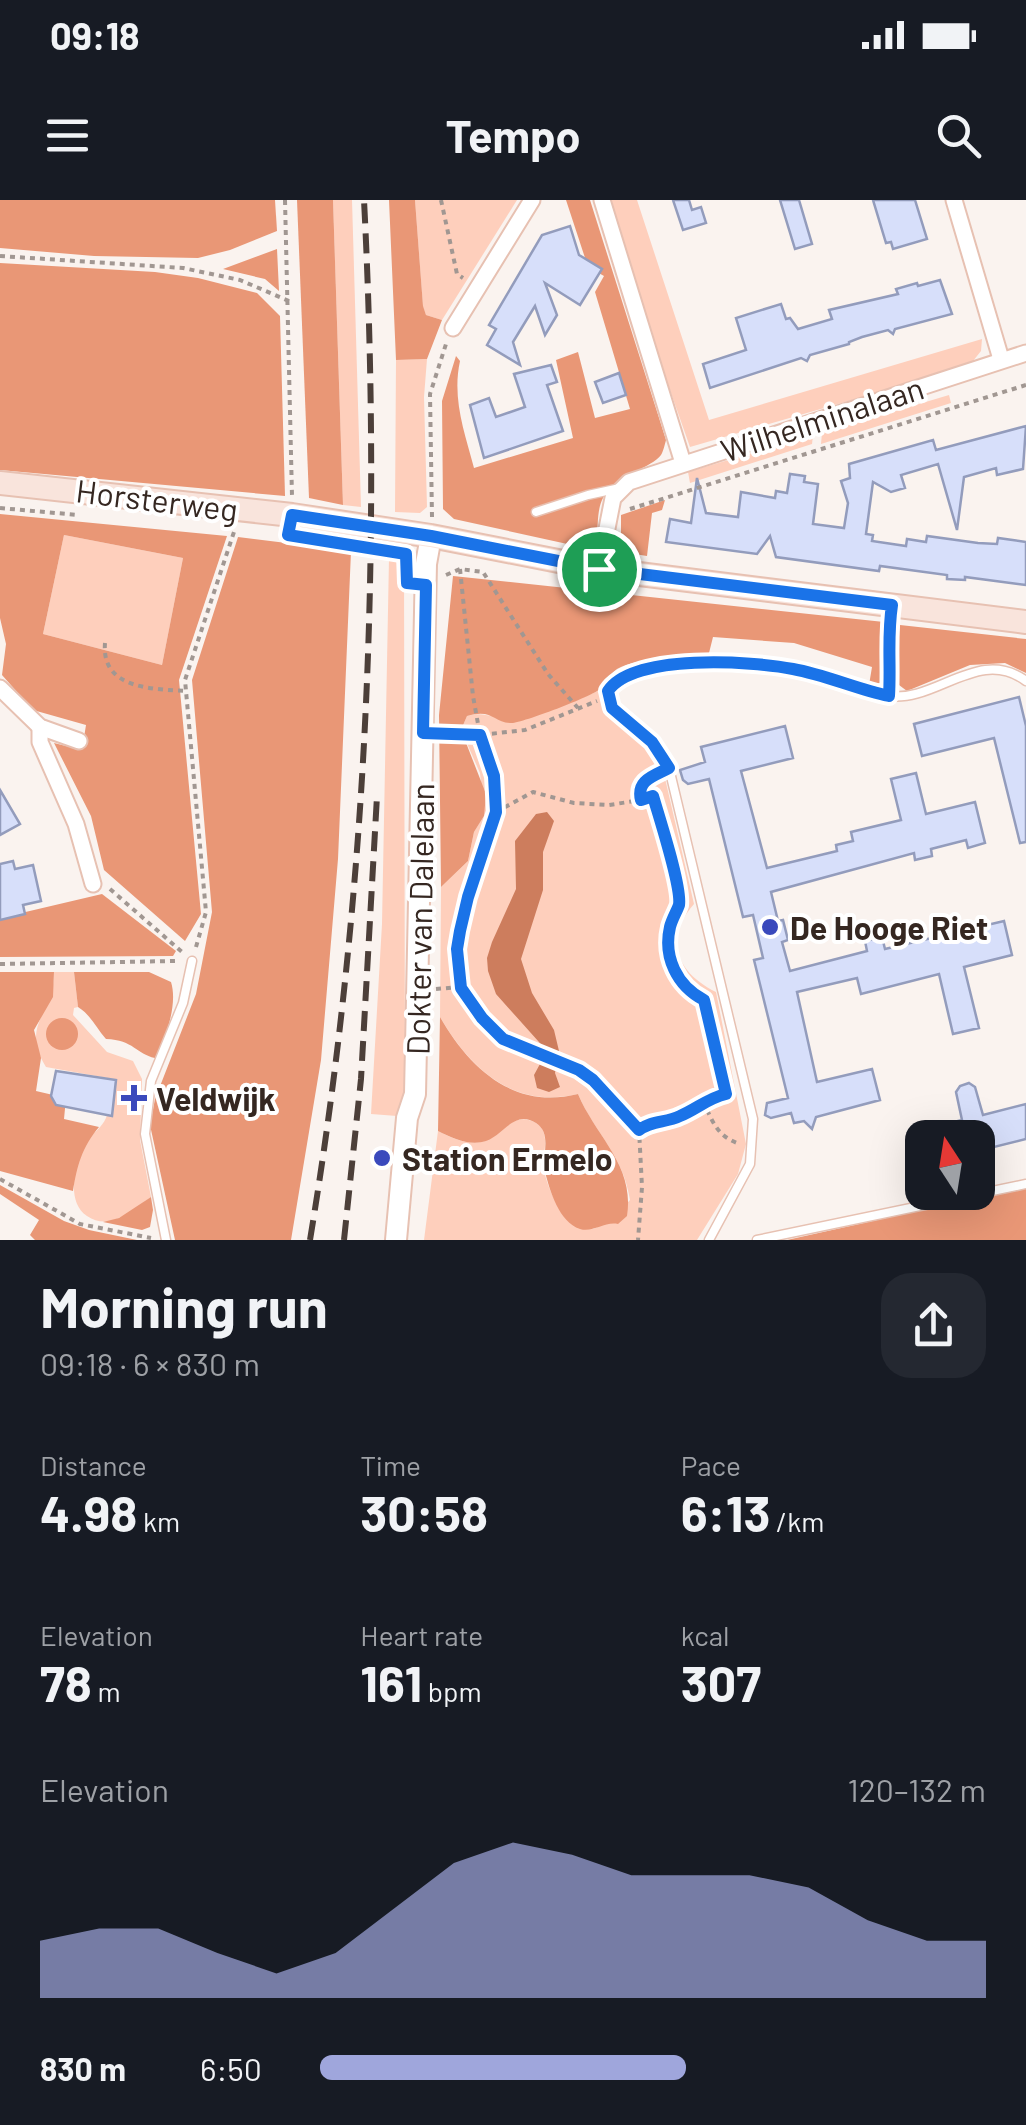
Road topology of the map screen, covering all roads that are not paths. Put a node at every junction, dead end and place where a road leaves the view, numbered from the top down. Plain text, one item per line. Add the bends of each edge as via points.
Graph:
1 (532, 200) edge
2 (602, 200) edge
3 (954, 200) edge
4 (453, 328) road end
5 (1026, 353) edge
6 (1001, 359) junction
7 (683, 463) junction
8 (0, 483) edge
9 (620, 488) junction
10 (536, 512) dead end
11 (431, 536) junction
12 (599, 569) junction
13 (892, 605) junction
14 (1026, 622) edge
15 (1026, 681) edge
16 (0, 688) edge
17 (889, 696) junction
18 (40, 728) junction
19 (79, 741) dead end
20 (93, 884) road end
21 (192, 961) road end
22 (1026, 1184) edge
23 (165, 1240) edge
24 (396, 1240) edge
25 (709, 1240) edge
26 (758, 1240) edge

1 - 4 street
2 - 7 street
3 - 6 street
5 - 6 street, Wilhelminalaan
6 - 7 street, Wilhelminalaan
7 - 9 street, Wilhelminalaan
8 - 11 main road, Horsterweg
9 - 10 lane, Wilhelminalaan
9 - 12 street via 608,514
11 - 12 main road, Horsterweg
11 - 24 street, Dokter van Dalelaan via 415,1094
12 - 13 main road, Horsterweg
13 - 14 main road, Horsterweg
13 - 17 lane
15 - 17 lane via 1016,673 966,672 912,696
16 - 18 street
17 - 25 lane via 790,668 707,664 637,670 614,682 608,695 612,708 652,742 669,768 753,1119 746,1176
18 - 19 street
18 - 20 street
21 - 23 lane via 145,1117
22 - 26 lane

